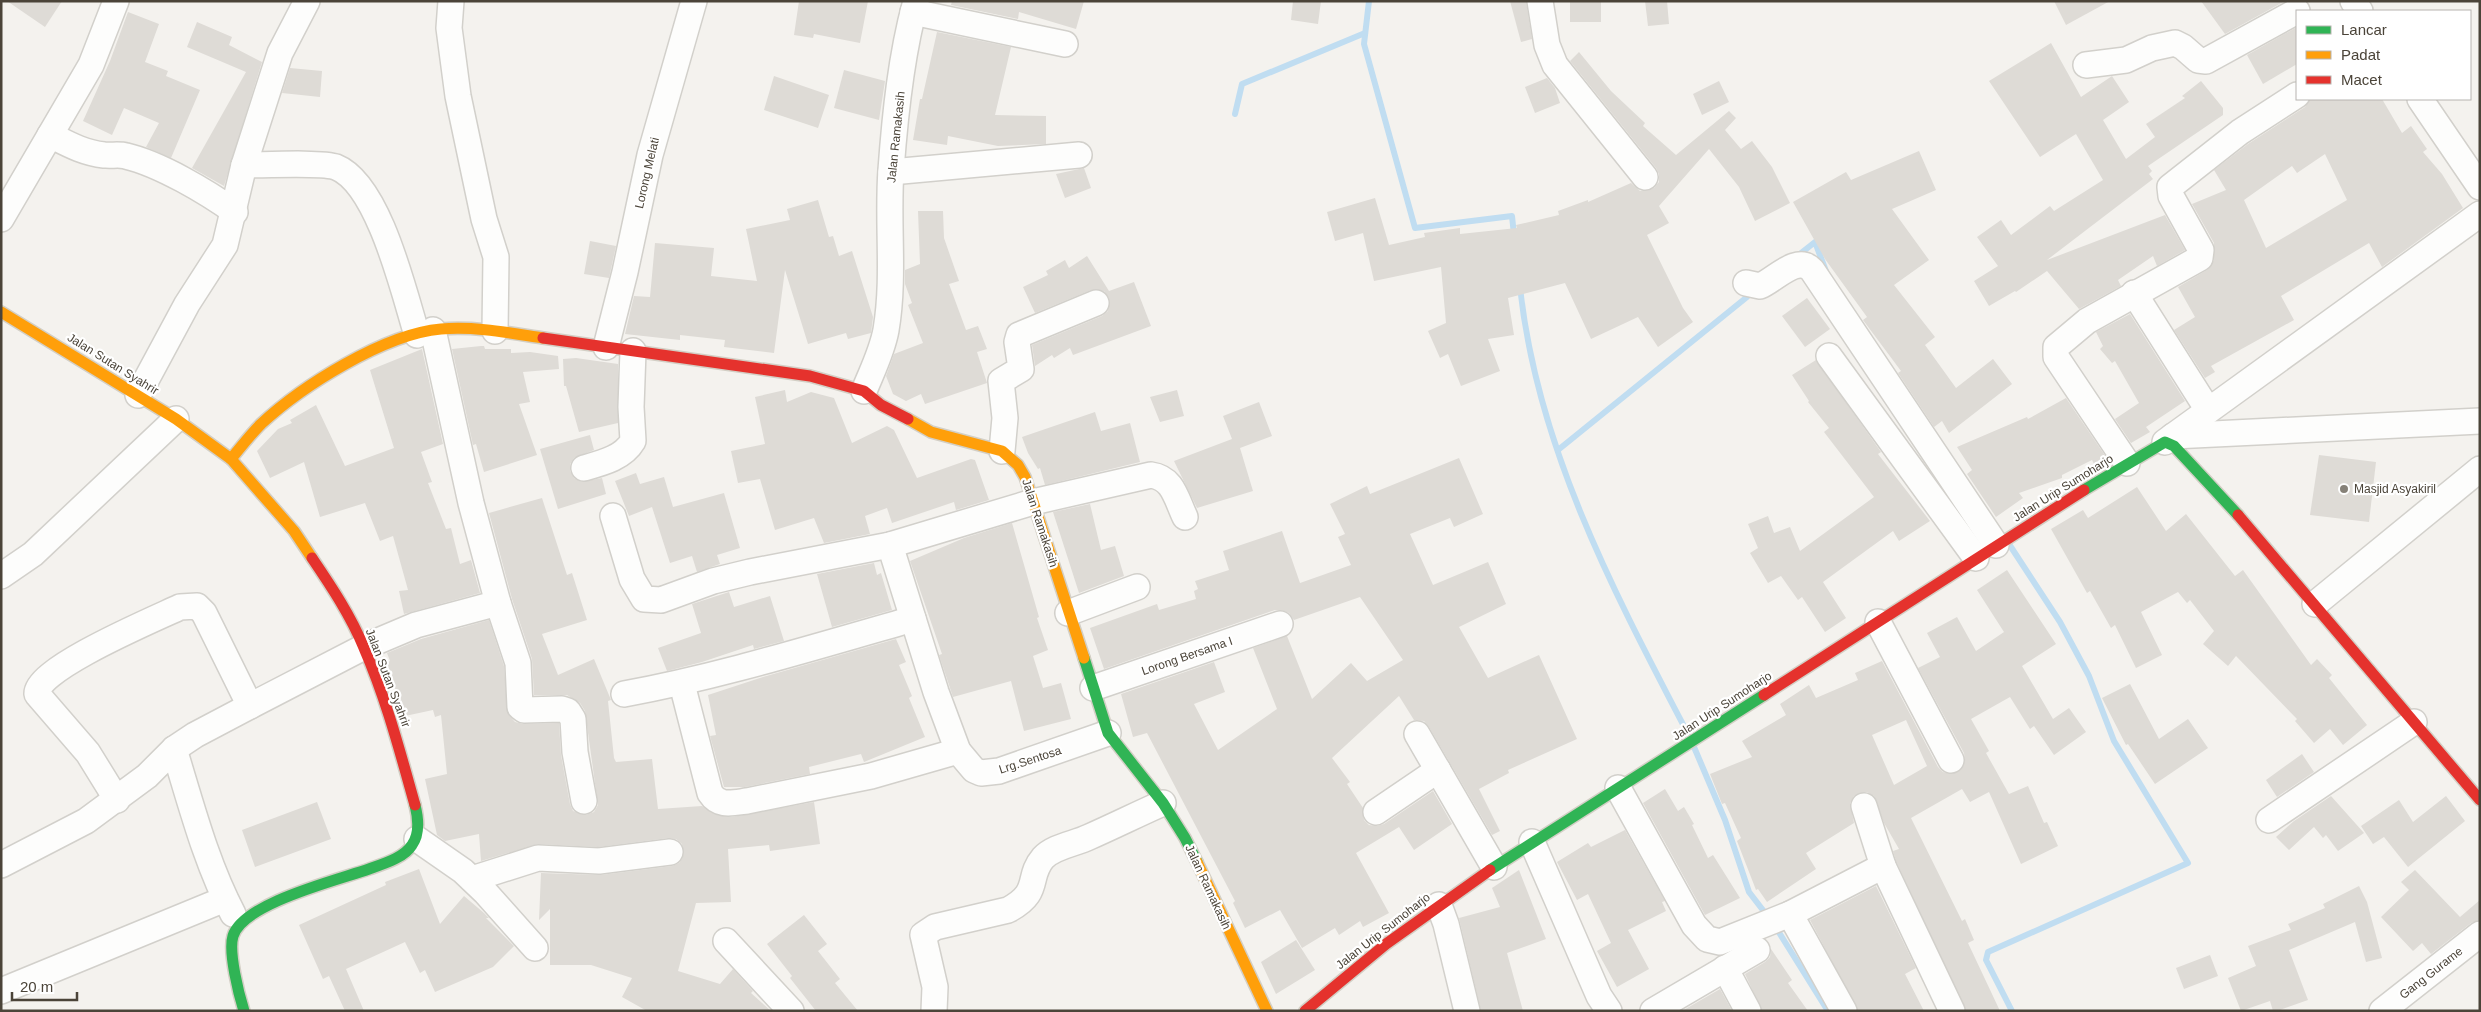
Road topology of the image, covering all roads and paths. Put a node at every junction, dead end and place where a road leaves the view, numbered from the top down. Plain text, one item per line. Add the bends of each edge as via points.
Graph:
1 (116, 1) edge
2 (307, 1) edge
3 (452, 1) edge
4 (694, 1) edge
5 (1540, 1) edge
6 (2313, 1) edge
7 (915, 7) edge
8 (2299, 10) edge
9 (2296, 12) edge
10 (1065, 44) dead end
11 (2086, 65) dead end
12 (2296, 96) edge
13 (2421, 100) edge
14 (50, 135) junction
15 (1079, 154) dead end
16 (244, 165) junction
17 (890, 172) junction
18 (1645, 177) dead end
19 (2480, 187) edge
20 (235, 212) junction
21 (2480, 214) edge
22 (1, 220) edge
23 (1746, 283) dead end
24 (2134, 293) junction
25 (1096, 303) dead end
26 (1, 312) edge
27 (495, 331) junction
28 (425, 333) junction
29 (606, 347) junction
30 (633, 351) junction
31 (1829, 356) dead end
32 (864, 391) junction
33 (138, 396) junction
34 (2208, 410) junction
35 (176, 419) junction
36 (2480, 420) edge
37 (2169, 439) junction
38 (1002, 451) junction
39 (231, 458) junction
40 (2127, 464) junction
41 (584, 468) dead end
42 (2480, 469) edge
43 (1033, 502) junction
44 (613, 516) dead end
45 (1185, 517) dead end
46 (1998, 544) junction
47 (890, 545) junction
48 (1, 576) edge
49 (1137, 587) dead end
50 (498, 603) junction
51 (2314, 604) junction
52 (1068, 613) junction
53 (913, 619) junction
54 (1878, 622) junction
55 (1280, 624) dead end
56 (364, 646) junction
57 (682, 684) junction
58 (1093, 688) junction
59 (624, 694) dead end
60 (250, 706) junction
61 (2414, 722) junction
62 (1108, 733) junction
63 (1417, 734) dead end
64 (174, 750) junction
65 (958, 751) junction
66 (1951, 760) dead end
67 (1438, 770) junction
68 (1618, 788) junction
69 (117, 800) junction
70 (2480, 800) edge
71 (584, 801) dead end
72 (1163, 803) junction
73 (1864, 806) dead end
74 (1376, 812) dead end
75 (2268, 820) dead end
76 (416, 839) junction
77 (1532, 842) junction
78 (670, 852) dead end
79 (1, 865) edge
80 (1883, 866) junction
81 (1494, 867) junction
82 (472, 879) junction
83 (225, 899) junction
84 (1439, 905) junction
85 (1784, 916) junction
86 (239, 925) junction
87 (2480, 934) edge
88 (1755, 939) junction
89 (726, 941) dead end
90 (535, 948) dead end
91 (1724, 968) junction
92 (1, 991) edge
93 (1603, 1006) edge
94 (244, 1011) edge
95 (791, 1011) edge
96 (934, 1011) edge
97 (1267, 1011) edge
98 (1305, 1011) edge
99 (1467, 1011) edge
100 (1653, 1011) edge
101 (1748, 1011) edge
102 (1844, 1011) edge
103 (1952, 1011) edge
104 (2382, 1011) edge

1 - 14 street via 91,65
2 - 16 street via 280,53
3 - 27 street via 450,28 458,96 484,219 496,257
4 - 29 street, Lorong Melati via 650,155
5 - 18 street via 1548,45 1556,65
6 - 8 street
7 - 10 street
7 - 17 street, Jalan Ramakasih via 901,82
9 - 11 street via 2206,61 2193,58 2174,43 2152,48 2126,60
12 - 24 street via 2240,132 2172,184 2171,196 2202,255 2197,261
13 - 19 street
14 - 20 street via 75,149 103,155 126,155 217,199
14 - 22 street
15 - 17 street
16 - 20 street
16 - 28 street via 335,167 361,188 375,211
17 - 32 street, Jalan Ramakasih via 891,259 886,330
20 - 33 street via 225,245 187,304
21 - 34 street
23 - 46 street via 1760,286 1799,265 1812,270
24 - 34 street
24 - 40 street via 2076,329 2056,347 2055,352
25 - 38 street via 1020,335 1017,342 1021,369 1001,381 1005,418
26 - 33 street, Jalan Sutan Syahrir
27 - 28 street via 451,328
27 - 29 street
28 - 39 street via 340,368 262,423
28 - 50 street
29 - 30 street
30 - 32 street via 810,376
30 - 41 street via 633,441 624,452
31 - 46 street
32 - 38 street via 881,405 931,432
33 - 35 street, Jalan Sutan Syahrir
34 - 37 street
35 - 39 street, Jalan Sutan Syahrir
35 - 48 street via 33,554
36 - 37 street
37 - 40 street, Jalan Urip Sumoharjo
37 - 51 street
38 - 43 street, Jalan Ramakasih via 1018,465
39 - 56 street, Jalan Sutan Syahrir via 294,531 330,585
40 - 46 street, Jalan Urip Sumoharjo
42 - 51 street
43 - 45 street via 1150,475 1162,476 1169,483
43 - 47 street
43 - 52 street, Jalan Ramakasih
44 - 47 street via 635,586 649,601 750,572
46 - 54 street, Jalan Urip Sumoharjo
47 - 53 street, Lrg.Sentosa
49 - 52 street
50 - 56 street via 416,625
50 - 71 street via 518,663 521,710 562,709 568,711 573,719
51 - 61 street
52 - 58 street, Jalan Ramakasih
53 - 57 street
53 - 65 street, Lrg.Sentosa
54 - 66 street
54 - 68 street, Jalan Urip Sumoharjo
55 - 58 street, Lorong Bersama I
56 - 60 street
56 - 76 street, Jalan Sutan Syahrir via 416,807
57 - 59 street
57 - 65 street via 710,793 718,802 747,801 871,776
58 - 62 street, Jalan Ramakasih
60 - 64 street
60 - 69 street via 204,613 197,606 180,607 81,653 39,684 36,694 88,753
61 - 70 street
61 - 75 street
62 - 65 street, Lrg.Sentosa via 990,773 974,770
62 - 72 street, Jalan Ramakasih
63 - 67 street
64 - 69 street
64 - 83 street
67 - 74 street
67 - 81 street
68 - 77 street, Jalan Urip Sumoharjo
68 - 88 street via 1701,934 1713,942
69 - 79 street via 86,821
72 - 96 street via 1062,846 1044,858 1033,886 1019,904 1008,910 927,931 923,935 935,987
72 - 97 street, Jalan Ramakasih via 1185,838
73 - 80 street
76 - 82 street
76 - 86 street via 389,862 270,903 247,916
77 - 81 street, Jalan Urip Sumoharjo
77 - 93 street
78 - 82 street via 599,861 538,858
80 - 85 street
80 - 103 street
81 - 84 street, Jalan Urip Sumoharjo
82 - 90 street
83 - 86 street
83 - 92 street
84 - 98 street, Jalan Urip Sumoharjo
84 - 99 street
85 - 88 street
85 - 102 street
86 - 94 street via 233,935 233,959
87 - 104 street, Gang Gurame
88 - 91 street
89 - 95 street
91 - 100 street
91 - 101 street

